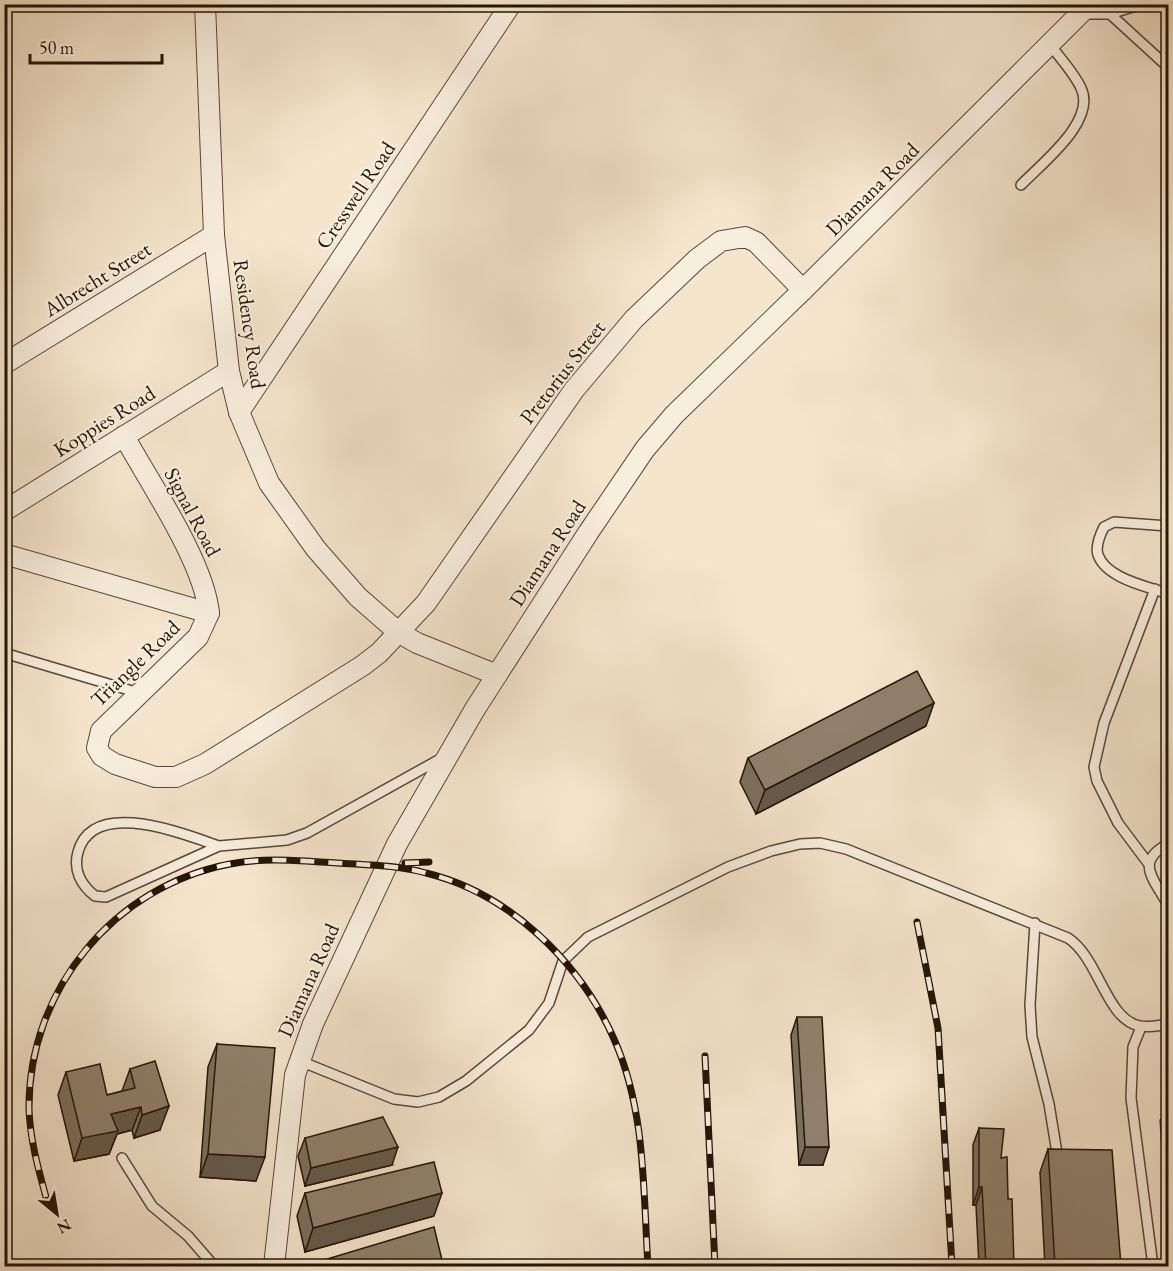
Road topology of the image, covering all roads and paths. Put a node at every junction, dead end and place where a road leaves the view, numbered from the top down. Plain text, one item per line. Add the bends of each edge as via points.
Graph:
1 (205, 4) edge
2 (511, 4) edge
3 (1142, 4) edge
4 (1081, 8) edge
5 (1110, 14) junction
6 (1050, 46) junction
7 (1168, 67) edge
8 (1021, 185) dead end
9 (214, 235) junction
10 (803, 290) junction
11 (4, 364) edge
12 (229, 371) junction
13 (239, 412) junction
14 (124, 436) junction
15 (4, 511) edge
16 (1168, 526) edge
17 (4, 554) edge
18 (1155, 589) junction
19 (1168, 594) edge
20 (208, 613) junction
21 (398, 632) junction
22 (4, 653) edge
23 (496, 675) junction
24 (139, 693) junction
25 (447, 756) junction
26 (1168, 844) edge
27 (219, 846) junction
28 (1148, 863) junction
29 (1168, 905) edge
30 (1035, 923) junction
31 (1168, 1024) edge
32 (1142, 1027) junction
33 (300, 1061) junction
34 (122, 1158) dead end
35 (1058, 1159) edge
36 (214, 1266) edge
37 (274, 1266) edge
38 (1153, 1266) edge

1 - 9 street, Residency Road
2 - 13 street, Cresswell Road
3 - 5 lane
4 - 5 lane
4 - 6 street, Diamana Road
5 - 7 lane
6 - 8 lane via 1083,90 1084,111 1078,126
6 - 10 street, Diamana Road
9 - 11 street, Albrecht Street
9 - 12 street, Residency Road
10 - 21 street, Pretorius Street via 756,242 746,237 721,241 697,259 634,319 574,390 456,563
10 - 23 street, Diamana Road via 674,415 645,449
12 - 13 street, Residency Road
12 - 14 street, Koppies Road
13 - 21 street, Residency Road via 269,483 290,514 358,597
14 - 15 street, Koppies Road
14 - 20 street, Signal Road via 192,558 207,596
16 - 18 lane via 1114,522 1104,527 1098,543 1098,555 1110,570
17 - 20 street, Triangle Road
18 - 19 lane
18 - 28 lane via 1104,723 1094,767 1118,822
20 - 24 street, Triangle Road via 198,637
21 - 23 street, Residency Road
21 - 24 street, Triangle Road via 379,653 337,684 205,764 176,777 155,777 115,764 97,748 100,731
22 - 24 lane
23 - 25 street, Diamana Road
25 - 27 lane via 306,833 278,841
25 - 33 street, Diamana Road via 378,883
26 - 28 lane via 1152,854
27 - 27 lane via 106,897 94,897 84,887 76,861 81,839 97,827 116,822 148,825
28 - 29 lane
30 - 32 lane via 1081,946 1110,1001 1129,1022
30 - 33 lane via 846,849 820,843 800,844 728,867 588,937 563,961 549,1003 529,1030 466,1081 439,1097 418,1102 394,1100
30 - 35 lane via 1032,1037
31 - 32 lane
32 - 38 lane via 1133,1047 1131,1098
33 - 37 street, Diamana Road via 295,1075
34 - 36 lane via 152,1206 188,1236

